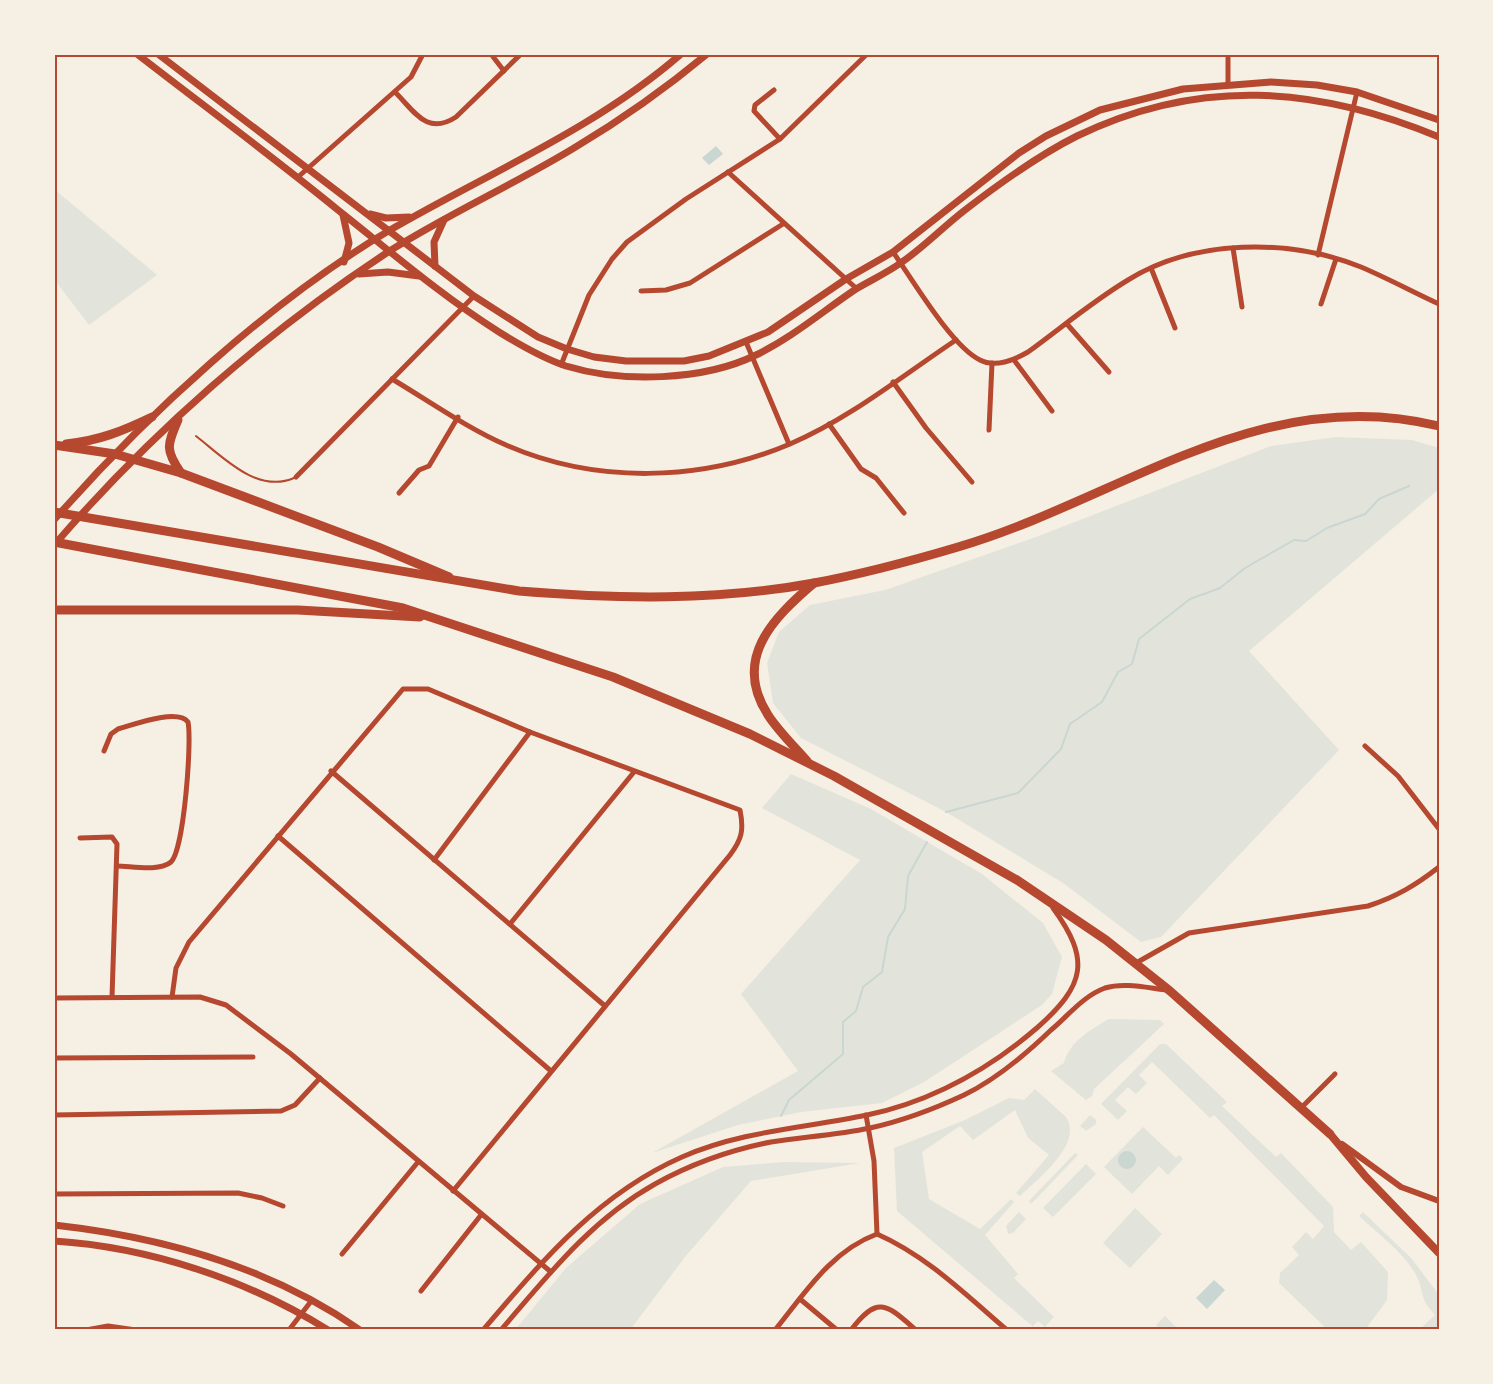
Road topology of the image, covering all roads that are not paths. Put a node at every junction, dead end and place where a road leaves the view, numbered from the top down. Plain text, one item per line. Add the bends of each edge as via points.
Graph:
1 (137, 54) edge
2 (158, 54) edge
3 (423, 54) edge
4 (491, 54) edge
5 (521, 54) edge
6 (681, 54) edge
7 (707, 54) edge
8 (867, 54) edge
9 (1228, 54) edge
10 (504, 70) junction
11 (1228, 83) junction
12 (774, 90) dead end
13 (395, 92) junction
14 (1357, 92) junction
15 (1353, 106) junction
16 (1439, 120) edge
17 (1439, 137) edge
18 (780, 139) junction
19 (307, 168) junction
20 (728, 172) junction
21 (298, 177) junction
22 (363, 212) junction
23 (342, 213) junction
24 (414, 217) junction
25 (444, 220) junction
26 (783, 224) junction
27 (390, 230) junction
28 (375, 240) junction
29 (404, 242) junction
30 (1233, 248) junction
31 (389, 252) junction
32 (893, 252) junction
33 (1318, 255) junction
34 (1336, 259) junction
35 (344, 262) junction
36 (901, 263) junction
37 (435, 266) junction
38 (1151, 268) junction
39 (356, 274) junction
40 (421, 276) junction
41 (846, 279) junction
42 (857, 289) junction
43 (641, 291) dead end
44 (474, 296) junction
45 (1321, 304) dead end
46 (1439, 304) edge
47 (1242, 307) dead end
48 (462, 309) junction
49 (1067, 324) junction
50 (1174, 328) dead end
51 (956, 340) junction
52 (746, 342) junction
53 (567, 349) junction
54 (752, 357) junction
55 (1014, 360) junction
56 (992, 363) junction
57 (561, 365) junction
58 (1109, 372) dead end
59 (392, 379) junction
60 (893, 382) junction
61 (1052, 411) dead end
62 (152, 417) junction
63 (458, 417) junction
64 (178, 420) junction
65 (829, 424) junction
66 (1439, 426) edge
67 (989, 430) dead end
68 (196, 436) dead end
69 (789, 444) junction
70 (54, 445) edge
71 (115, 454) junction
72 (133, 459) junction
73 (181, 473) junction
74 (296, 477) joint
75 (972, 482) dead end
76 (399, 493) dead end
77 (54, 512) edge
78 (904, 513) dead end
79 (54, 520) edge
80 (54, 544) edge
81 (814, 583) junction
82 (465, 584) junction
83 (54, 610) edge
84 (440, 619) junction
85 (530, 732) junction
86 (1365, 746) dead end
87 (104, 751) dead end
88 (810, 764) junction
89 (331, 771) junction
90 (634, 772) junction
91 (1439, 829) edge
92 (278, 836) junction
93 (80, 838) dead end
94 (434, 860) junction
95 (117, 866) junction
96 (1439, 867) edge
97 (1049, 901) junction
98 (510, 924) junction
99 (1136, 963) junction
100 (1170, 991) junction
101 (172, 997) junction
102 (54, 998) edge
103 (112, 998) junction
104 (605, 1006) junction
105 (253, 1057) dead end
106 (54, 1059) edge
107 (552, 1071) junction
108 (1335, 1074) dead end
109 (320, 1078) junction
110 (1301, 1108) junction
111 (54, 1115) edge
112 (866, 1115) junction
113 (869, 1129) junction
114 (1330, 1134) junction
115 (418, 1162) junction
116 (453, 1191) junction
117 (54, 1194) edge
118 (1439, 1201) edge
119 (282, 1206) dead end
120 (481, 1215) junction
121 (54, 1225) edge
122 (877, 1234) junction
123 (54, 1241) edge
124 (1439, 1253) edge
125 (342, 1254) dead end
126 (540, 1263) junction
127 (551, 1272) junction
128 (421, 1291) dead end
129 (800, 1299) junction
130 (312, 1300) junction
131 (302, 1314) junction
132 (86, 1330) edge
133 (136, 1330) edge
134 (289, 1330) edge
135 (328, 1330) edge
136 (360, 1330) edge
137 (483, 1330) edge
138 (501, 1330) edge
139 (775, 1330) edge
140 (837, 1330) edge
141 (851, 1330) edge
142 (916, 1330) edge
143 (1007, 1330) edge

1 - 21 main road
2 - 19 main road
3 - 13 street via 411,77
4 - 10 street
5 - 10 street
6 - 24 main road via 613,105
7 - 25 main road via 625,117
8 - 18 street
9 - 11 street
10 - 13 street via 456,117 437,127
11 - 14 main road via 1317,85
11 - 32 main road via 1183,89 1100,110 1070,123 1019,153
12 - 18 street via 755,105 754,111
13 - 19 street
14 - 15 street
14 - 16 main road
15 - 17 main road
15 - 33 street
15 - 36 main road via 1281,95 1234,95 1133,114 1077,136 1025,167 964,210
18 - 20 street
19 - 21 street
19 - 22 main road
20 - 26 street
20 - 53 street via 627,242 589,295
21 - 23 main road
22 - 24 main road via 386,218
22 - 27 main road
23 - 28 main road
23 - 35 main road via 349,243
24 - 27 main road
25 - 29 main road
25 - 37 main road via 434,242
26 - 41 street
26 - 43 street via 690,283 666,290
27 - 28 main road
27 - 29 main road
28 - 31 main road
28 - 35 main road
29 - 31 main road
29 - 37 main road
30 - 33 street
30 - 38 street
30 - 47 street
31 - 39 main road
31 - 40 main road
32 - 36 street
32 - 41 main road
33 - 34 street
34 - 45 street
34 - 46 street
35 - 62 main road via 235,344
36 - 42 main road
36 - 51 street
37 - 44 main road
38 - 49 street
38 - 50 street
39 - 40 main road
39 - 64 main road via 272,336
40 - 48 main road
41 - 42 street
41 - 52 main road via 793,317
42 - 54 main road
44 - 48 street
44 - 53 main road via 538,337
48 - 57 main road
48 - 59 street
49 - 55 street
49 - 58 street
51 - 56 street via 980,361
51 - 60 street
52 - 53 main road via 709,356 652,363 594,357
52 - 54 street
53 - 57 street
54 - 57 main road via 718,368 643,377 587,372
54 - 69 street
55 - 56 street
55 - 61 street
56 - 67 street
59 - 63 street
59 - 74 street
60 - 65 street
60 - 75 street
62 - 70 highway via 95,440
62 - 71 main road
63 - 69 street via 505,445 540,457 623,473 654,475 698,470
63 - 76 street via 429,466 419,470
64 - 72 main road
64 - 73 highway via 169,447 170,457
65 - 69 street
65 - 78 street via 861,470 876,478
66 - 81 highway via 1342,415 1281,423 1175,457 1032,520 959,546
68 - 74 lane via 247,475 283,483
70 - 71 highway
71 - 72 highway
71 - 79 main road
72 - 73 highway
72 - 80 main road
73 - 82 highway
77 - 82 highway
80 - 84 highway via 332,593
81 - 82 highway via 681,597 596,597
81 - 88 highway via 772,622 762,638 755,668 768,716
83 - 84 highway via 298,610
84 - 88 highway via 688,706
85 - 89 street via 428,689 403,688
85 - 90 street
85 - 94 street
86 - 91 street via 1398,776
87 - 95 street via 111,734 118,729 168,716 180,716 188,722 185,807 178,851 173,860 162,866
88 - 97 highway
89 - 92 street
89 - 94 street
90 - 98 street
90 - 104 street via 740,810 744,826 742,839
92 - 101 street via 189,942 176,968
92 - 107 street
93 - 95 street via 112,837 117,844
94 - 98 street
95 - 103 street
96 - 99 street via 1414,886 1368,906 1189,933
97 - 99 highway
97 - 112 street via 1076,945 1077,975 1068,998 1018,1044 976,1073 916,1101
98 - 104 street
99 - 100 highway
100 - 110 highway
100 - 113 street via 1140,986 1103,989 1078,1005 1026,1053 981,1086 936,1107
101 - 103 street
101 - 109 street via 200,998 226,1005
102 - 103 street
104 - 107 street
105 - 106 street
107 - 116 street
108 - 110 street
109 - 111 street via 295,1105 281,1112
109 - 115 street
110 - 114 highway
112 - 113 street
112 - 126 street via 771,1131 682,1157 619,1192 577,1225
113 - 122 street
113 - 127 street via 769,1143 722,1154 687,1168 601,1220
114 - 118 street via 1401,1187
114 - 124 highway
115 - 116 street
115 - 125 street
116 - 120 street
117 - 119 street via 238,1193
120 - 126 street
120 - 128 street
121 - 130 main road via 136,1236 197,1252
122 - 129 street via 838,1255
122 - 143 street via 924,1260
123 - 131 main road via 142,1254 200,1270
126 - 127 street
126 - 137 street
127 - 138 street
129 - 139 street
129 - 140 street
130 - 131 street
130 - 136 main road
131 - 134 street
131 - 135 main road
132 - 133 street via 108,1326
141 - 142 street via 867,1311 882,1305

